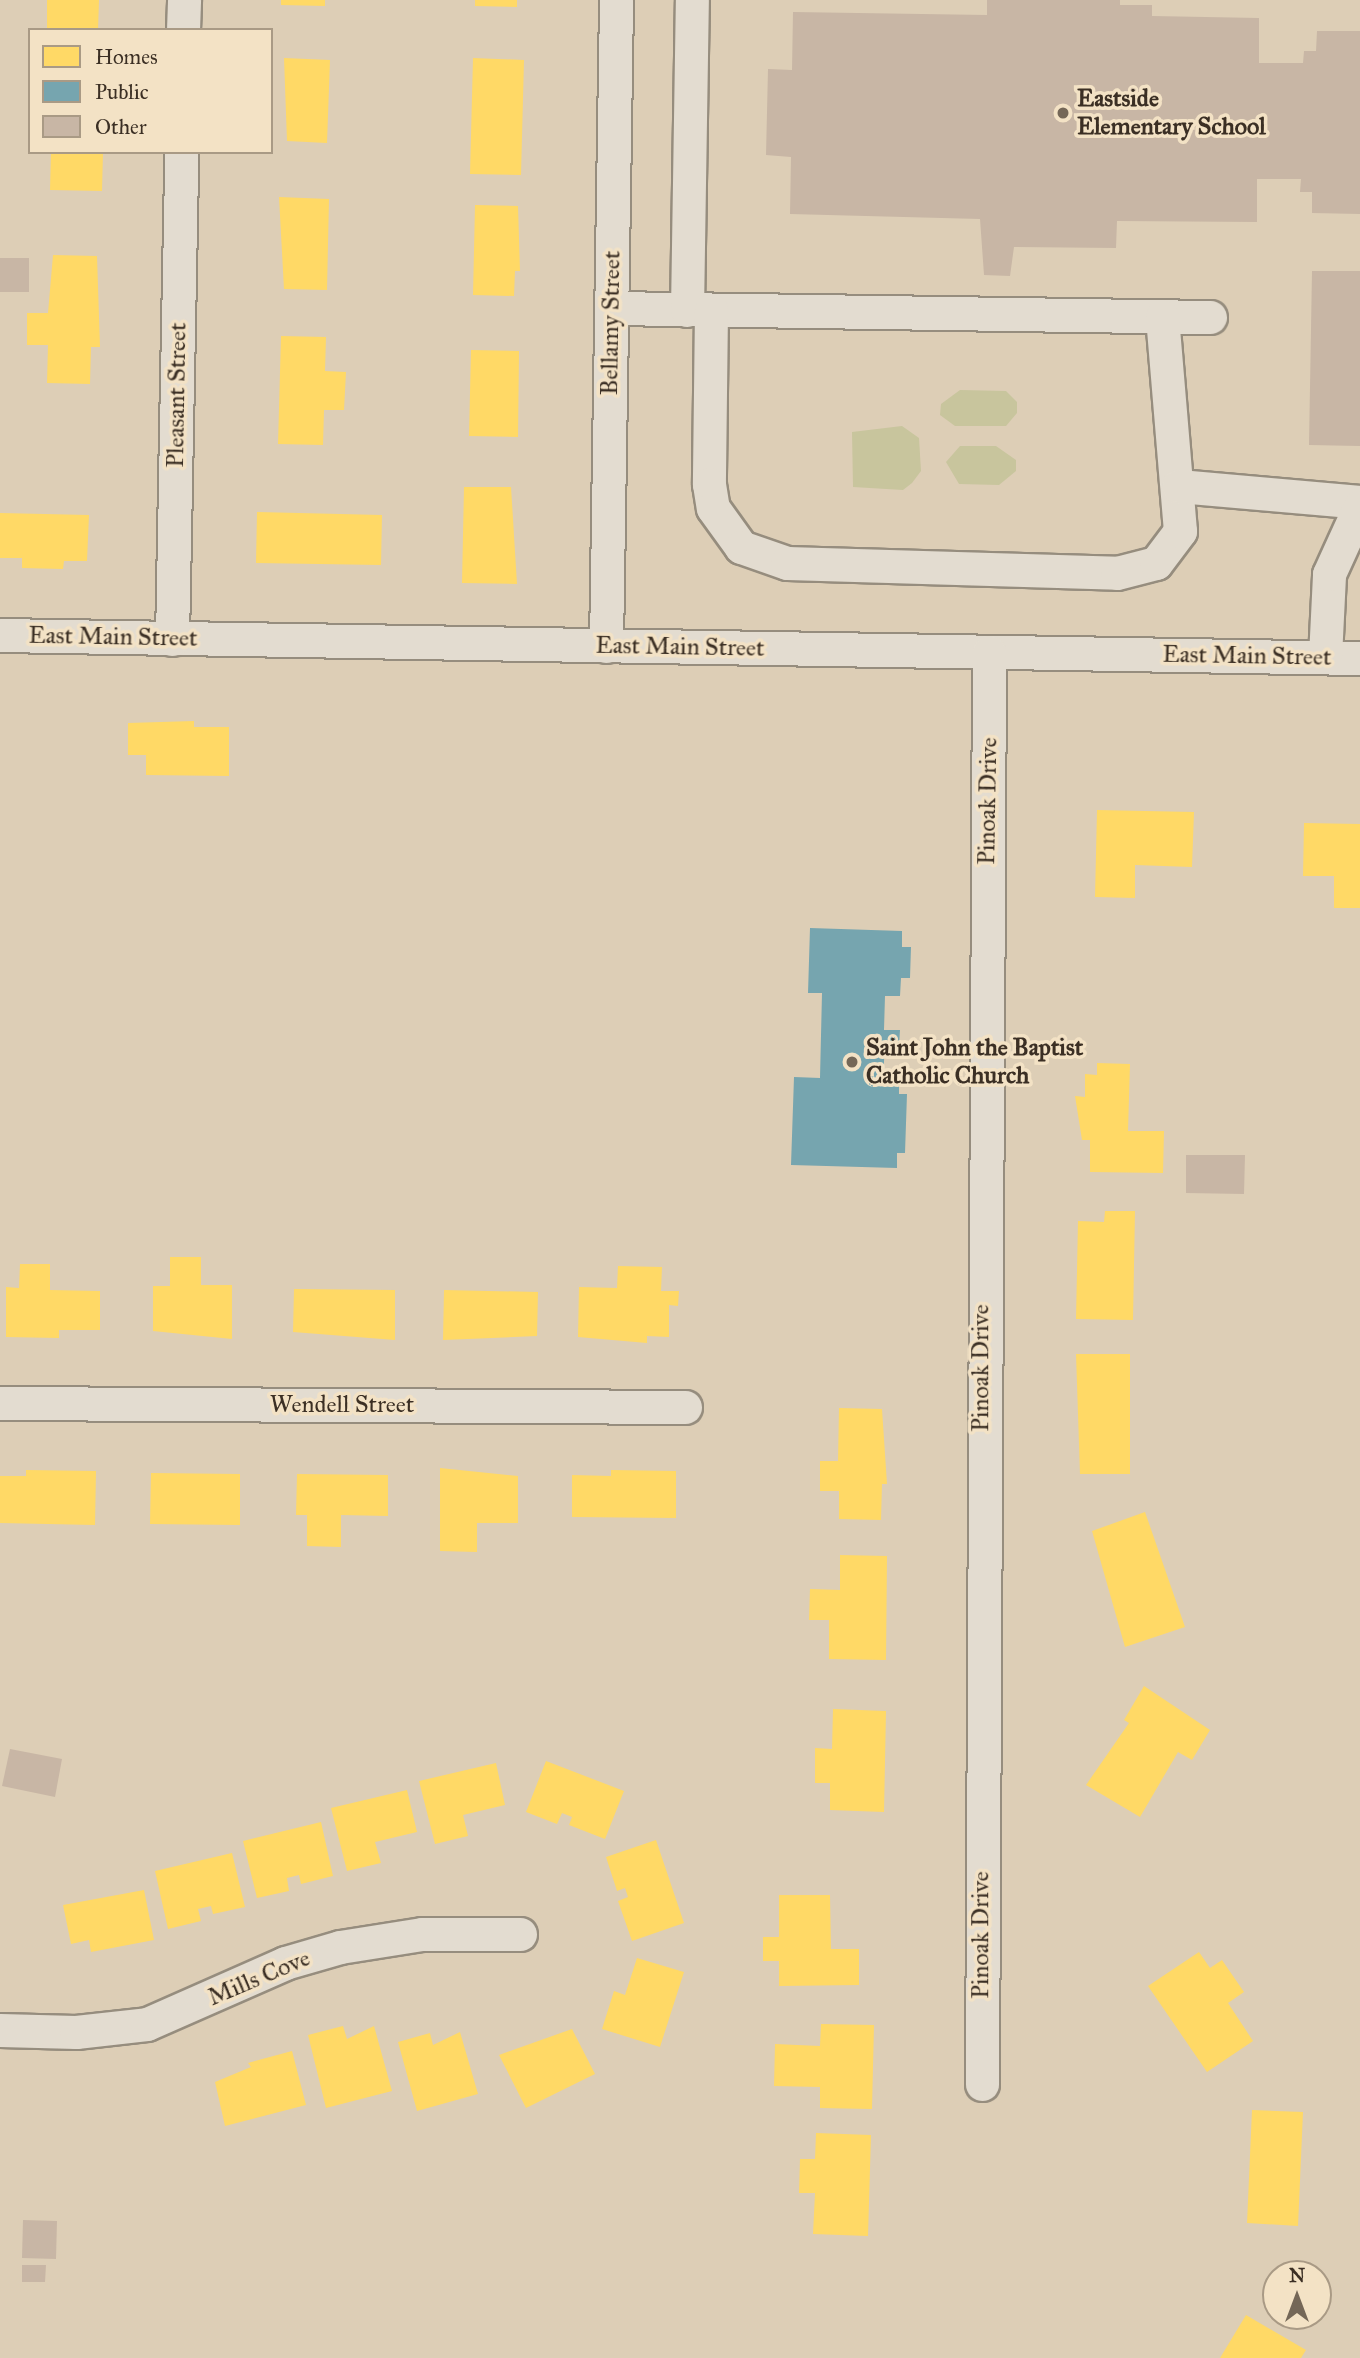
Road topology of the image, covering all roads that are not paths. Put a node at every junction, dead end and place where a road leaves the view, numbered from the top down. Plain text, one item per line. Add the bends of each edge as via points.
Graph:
1 (184, 0) edge
2 (616, 0) edge
3 (692, 0) edge
4 (183, 28) edge
5 (181, 154) edge
6 (611, 308) junction
7 (699, 310) junction
8 (1163, 317) junction
9 (1210, 317) dead end
10 (1178, 486) junction
11 (1360, 504) edge
12 (0, 635) edge
13 (172, 639) junction
14 (606, 646) junction
15 (989, 652) junction
16 (1325, 657) junction
17 (1360, 658) edge
18 (0, 1403) edge
19 (685, 1407) dead end
20 (520, 1934) dead end
21 (0, 2030) edge
22 (982, 2084) dead end

1 - 4 street
2 - 6 street, Bellamy Street
3 - 7 street
5 - 13 street, Pleasant Street
6 - 7 street
6 - 14 street, Bellamy Street
7 - 8 street
7 - 10 street via 713,508 741,547 763,558 1138,571 1171,550 1180,531
8 - 9 street
8 - 10 street
10 - 11 street
11 - 16 street via 1329,574
12 - 13 street, East Main Street
13 - 14 street, East Main Street
14 - 15 street, East Main Street
15 - 16 street, East Main Street
15 - 22 street, Pinoak Drive
16 - 17 street, East Main Street
18 - 19 street, Wendell Street
20 - 21 street, Mills Cove via 422,1934 340,1947 285,1963 147,2024 76,2032

